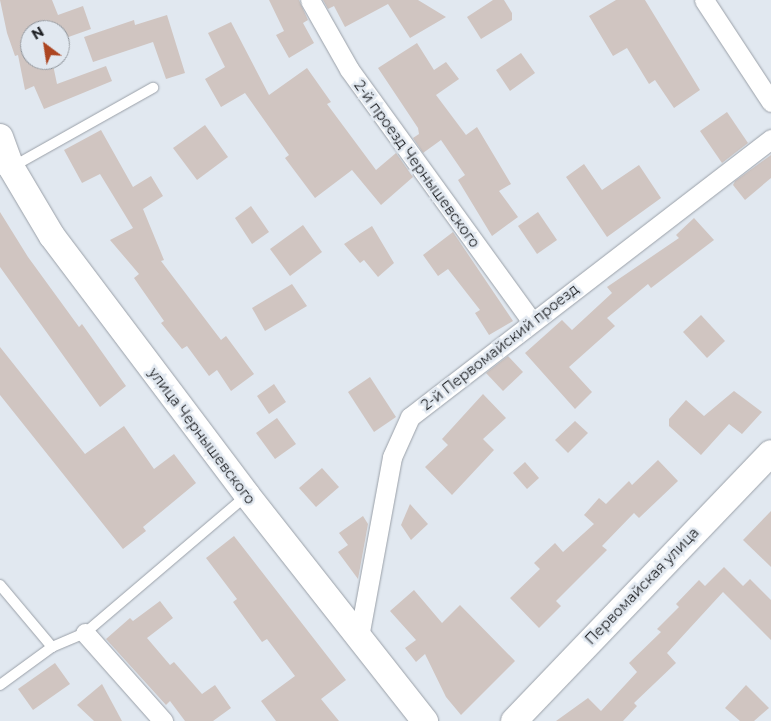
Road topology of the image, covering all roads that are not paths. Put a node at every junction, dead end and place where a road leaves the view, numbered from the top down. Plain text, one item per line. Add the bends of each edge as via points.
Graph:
1 (310, 0) edge
2 (704, 0) edge
3 (153, 88) dead end
4 (768, 93) edge
5 (0, 137) edge
6 (771, 139) edge
7 (11, 168) junction
8 (532, 322) junction
9 (771, 453) edge
10 (247, 495) junction
11 (0, 585) edge
12 (85, 633) junction
13 (359, 637) junction
14 (52, 647) junction
15 (0, 685) edge
16 (163, 721) edge
17 (425, 721) edge
18 (514, 721) edge

1 - 8 street, 2-й проезд Чернышевского via 349,69
2 - 4 street
3 - 7 lane
5 - 7 street, улица Чернышевского
6 - 8 street, 2-й Первомайский проезд
7 - 10 street, улица Чернышевского via 52,236
8 - 13 street, 2-й Первомайский проезд via 410,417 392,457
9 - 18 street, Первомайская улица
10 - 12 lane
10 - 13 street, улица Чернышевского
11 - 14 lane
12 - 14 lane
12 - 16 street
13 - 17 street, улица Чернышевского
14 - 15 lane

